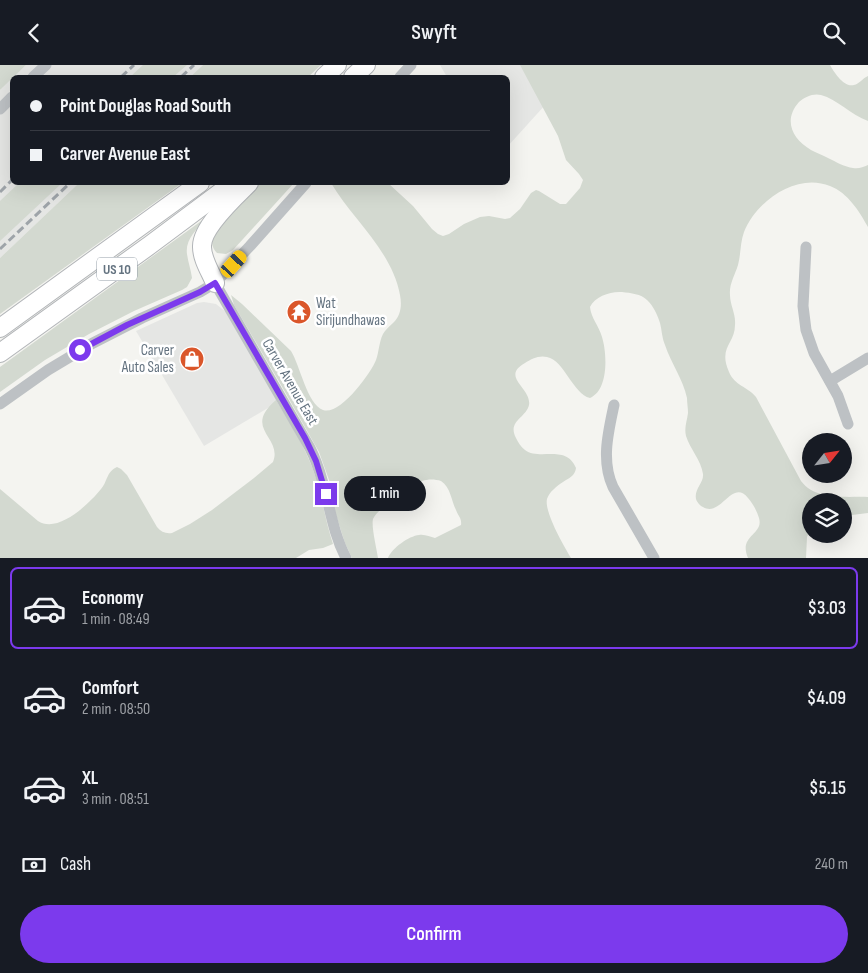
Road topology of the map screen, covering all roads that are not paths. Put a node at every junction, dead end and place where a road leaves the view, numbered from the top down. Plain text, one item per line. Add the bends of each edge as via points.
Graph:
1 (46, 65) edge
2 (337, 65) edge
3 (366, 65) edge
4 (411, 65) edge
5 (35, 75) edge
6 (326, 75) edge
7 (355, 75) edge
8 (402, 75) edge
9 (10, 99) edge
10 (0, 109) edge
11 (197, 185) edge
12 (230, 185) edge
13 (247, 185) edge
14 (304, 185) edge
15 (806, 247) dead end
16 (215, 283) junction
17 (0, 328) edge
18 (0, 353) edge
19 (868, 358) edge
20 (830, 381) junction
21 (0, 404) edge
22 (614, 405) dead end
23 (848, 423) dead end
24 (346, 558) edge
25 (654, 558) edge

1 - 5 street
2 - 6 highway
3 - 7 highway
4 - 8 street
9 - 10 street
11 - 17 highway, US 10
12 - 18 highway, US 10
13 - 16 highway via 204,236 204,256
14 - 16 street
15 - 20 street via 805,325 814,353
16 - 21 street via 93,343
16 - 24 street, Carver Avenue East via 310,448
19 - 20 street
20 - 23 street
22 - 25 street via 606,447 610,480

